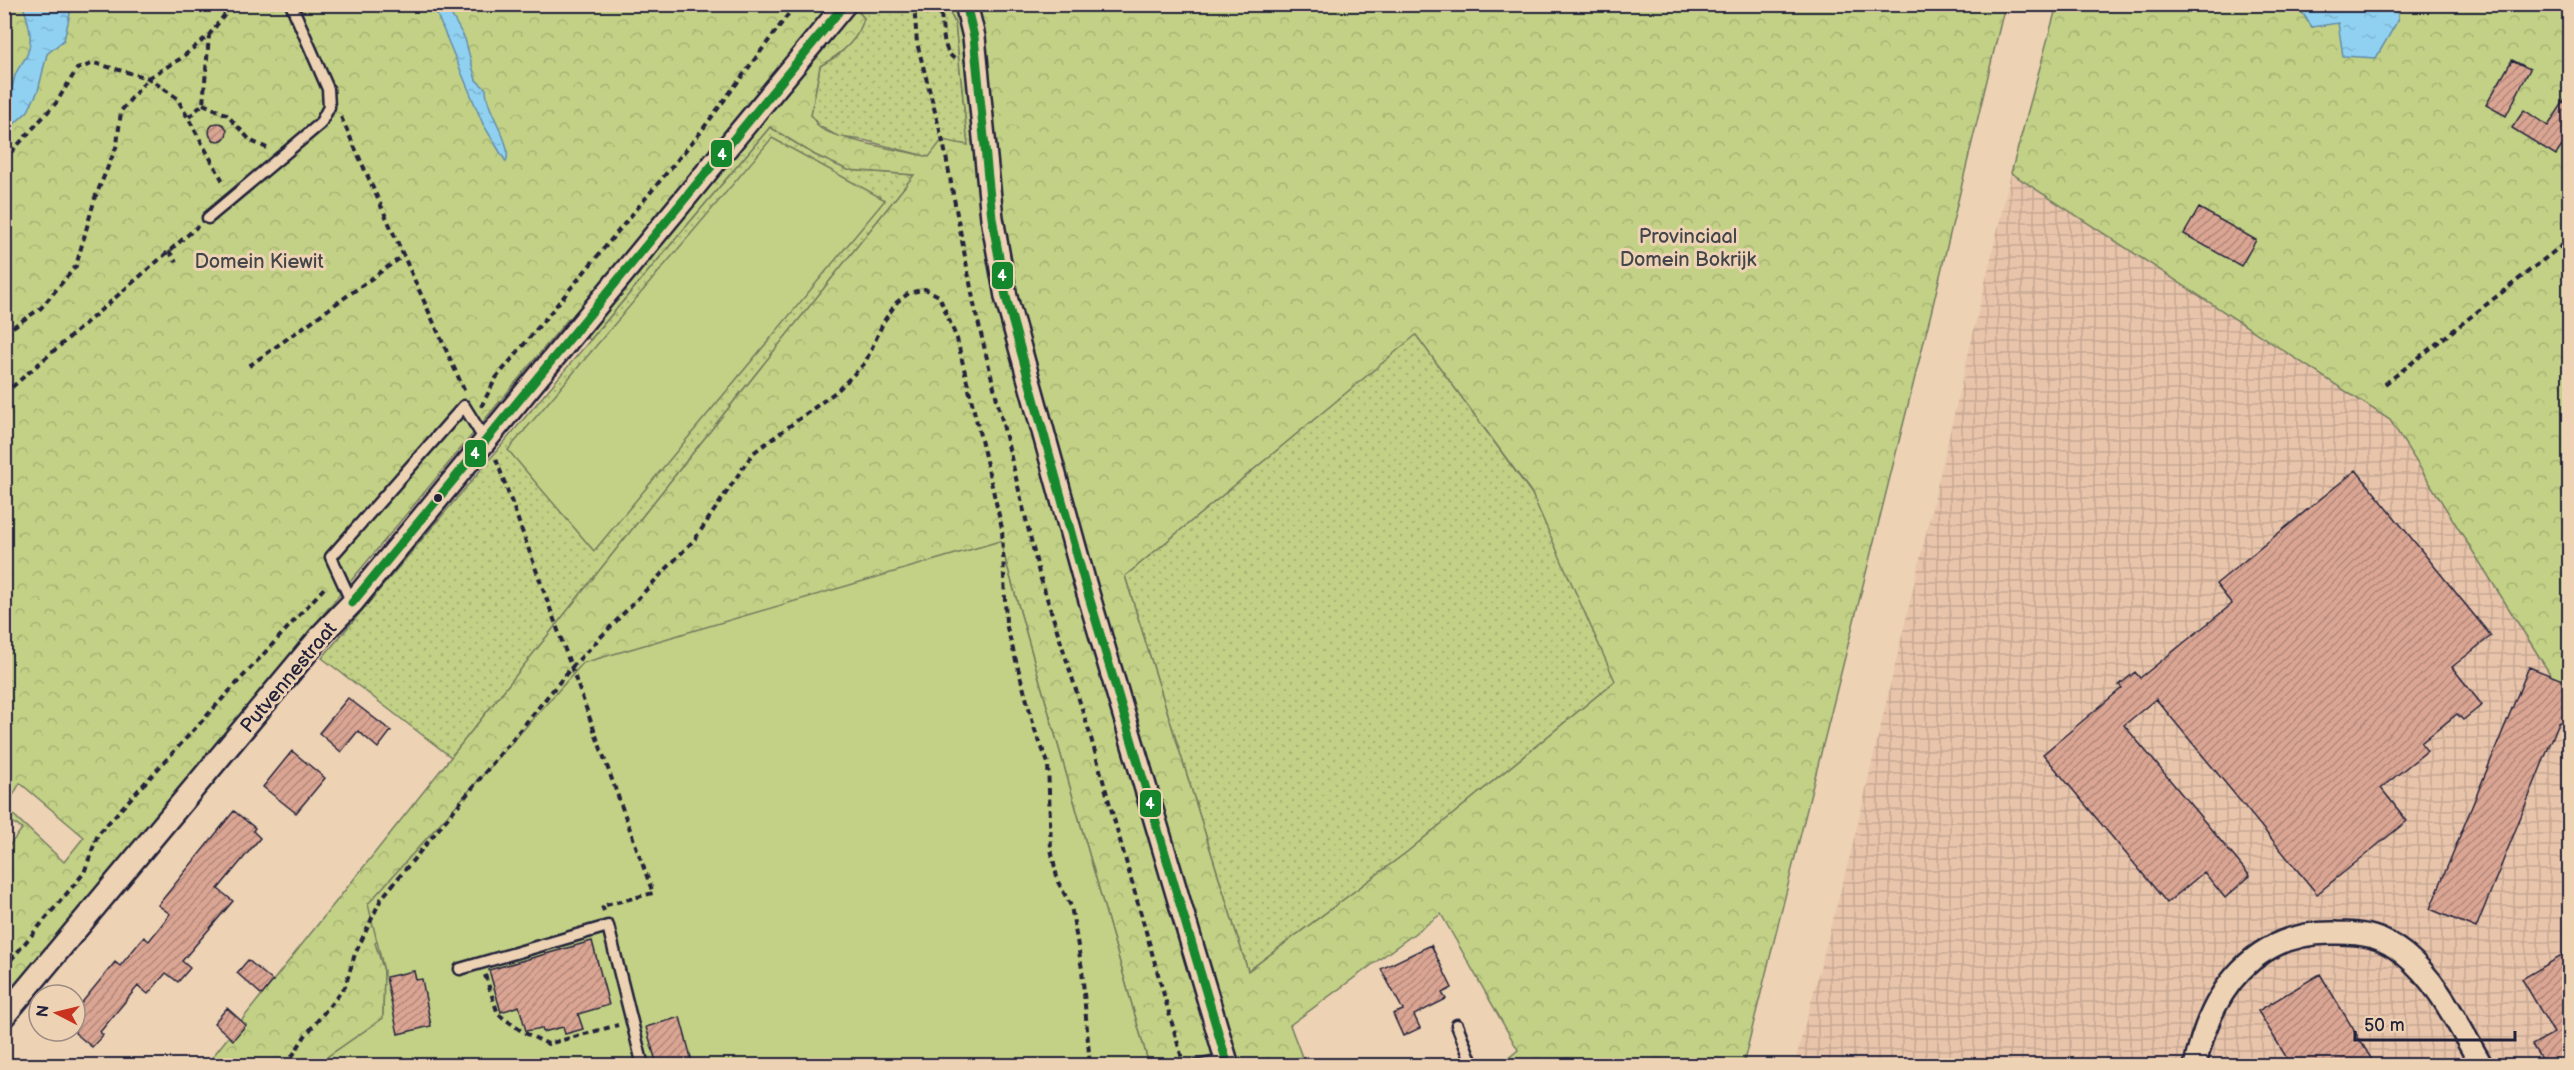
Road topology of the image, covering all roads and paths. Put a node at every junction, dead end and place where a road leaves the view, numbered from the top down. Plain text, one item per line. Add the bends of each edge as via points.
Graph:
1 (233, 4) edge
2 (291, 4) edge
3 (845, 4) edge
4 (914, 4) edge
5 (939, 4) edge
6 (966, 4) edge
7 (209, 35) junction
8 (976, 59) junction
9 (148, 78) junction
10 (203, 104) junction
11 (329, 107) junction
12 (189, 117) junction
13 (284, 156) junction
14 (4, 160) edge
15 (232, 198) junction
16 (208, 218) joint
17 (2570, 239) edge
18 (168, 251) junction
19 (403, 256) junction
20 (176, 262) dead end
21 (4, 333) edge
22 (249, 366) dead end
23 (2385, 384) dead end
24 (4, 394) edge
25 (468, 398) dead end
26 (486, 438) junction
27 (352, 603) junction
28 (571, 668) junction
29 (608, 926) junction
30 (481, 963) junction
31 (459, 969) dead end
32 (4, 1016) edge
33 (630, 1021) junction
34 (1457, 1024) dead end
35 (1227, 1063) edge
36 (286, 1065) edge
37 (644, 1065) edge
38 (1090, 1065) edge
39 (1184, 1065) edge
40 (1197, 1065) edge
41 (1473, 1065) edge
42 (2195, 1065) edge
43 (2482, 1065) edge

1 - 7 path
2 - 11 lane via 328,90
3 - 26 street, Putvennestraat
4 - 39 path via 917,43 944,146 975,309 1039,573 1089,731
5 - 8 path via 949,56
6 - 8 street
7 - 9 path
7 - 10 path
8 - 35 street via 992,218 1006,297 1087,591
9 - 12 path via 177,98
9 - 14 path via 94,63 77,69 56,103
9 - 21 path via 122,111 117,146 95,198 76,267 41,308
10 - 12 path
10 - 13 path via 226,114 251,141
11 - 13 lane via 320,124
11 - 19 path via 339,114
12 - 15 path
13 - 15 lane
15 - 16 lane
16 - 18 path
17 - 23 path
18 - 20 path
18 - 24 path
19 - 22 path
19 - 25 path
26 - 27 street, Putvennestraat
26 - 27 lane via 464,406 332,557
26 - 28 path
27 - 32 street, Putvennestraat
28 - 29 path via 653,893 602,906
28 - 36 path via 381,899 355,954 345,987
28 - 38 path via 695,539 753,453 821,405 866,363 897,302 909,293 925,289 939,296 957,339 1002,528 1006,624 1048,763 1051,849 1058,882 1071,906 1082,969
29 - 30 lane
29 - 33 lane
30 - 31 lane
30 - 33 path via 498,1014 548,1044
33 - 37 lane
34 - 41 lane
35 - 40 lane
42 - 43 street via 2214,1005 2235,975 2286,939 2323,932 2367,933 2404,954 2434,985

